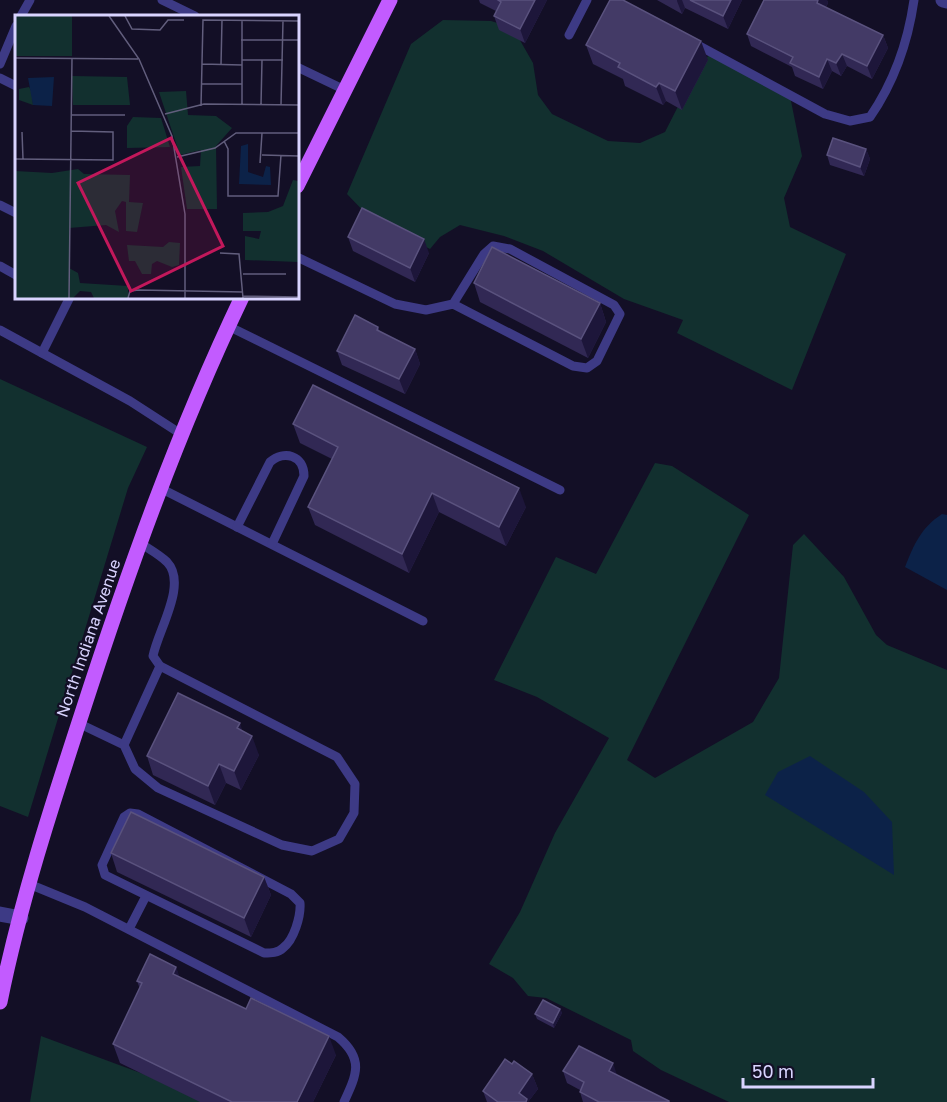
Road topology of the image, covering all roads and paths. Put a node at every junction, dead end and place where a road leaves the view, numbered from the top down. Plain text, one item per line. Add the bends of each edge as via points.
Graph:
1 (30, 0) edge
2 (162, 0) edge
3 (390, 0) edge
4 (587, 0) edge
5 (914, 0) edge
6 (22, 15) edge
7 (193, 15) edge
8 (15, 28) edge
9 (680, 34) edge
10 (569, 35) dead end
11 (0, 64) edge
12 (298, 67) edge
13 (0, 78) edge
14 (15, 86) edge
15 (345, 90) junction
16 (298, 184) edge
17 (0, 205) edge
18 (15, 212) edge
19 (298, 257) edge
20 (0, 266) edge
21 (15, 274) edge
22 (242, 298) edge
23 (66, 299) edge
24 (453, 304) junction
25 (228, 326) junction
26 (0, 330) edge
27 (42, 353) junction
28 (181, 434) junction
29 (160, 488) junction
30 (560, 490) dead end
31 (237, 527) junction
32 (140, 543) junction
33 (272, 544) junction
34 (423, 621) dead end
35 (160, 666) junction
36 (78, 723) junction
37 (124, 745) junction
38 (29, 884) junction
39 (146, 896) junction
40 (0, 914) edge
41 (21, 918) junction
42 (129, 929) junction
43 (0, 1002) edge
44 (344, 1102) edge

1 - 6 lane
2 - 7 lane
3 - 15 main road
4 - 10 lane
5 - 9 lane via 909,37 883,98 870,117 850,122 825,114
8 - 11 lane
12 - 15 lane
13 - 14 lane
15 - 16 main road
17 - 18 lane
19 - 24 lane via 395,304 426,310
20 - 21 lane
22 - 25 main road, North Indiana Avenue
23 - 27 lane
24 - 24 lane via 493,246 510,249 614,304 620,314 597,361 587,368 573,366
25 - 28 main road, North Indiana Avenue
25 - 30 lane
26 - 27 lane
27 - 28 lane
28 - 29 main road, North Indiana Avenue
29 - 31 lane
29 - 32 main road, North Indiana Avenue
31 - 33 lane
31 - 33 lane via 270,462 288,454 304,468 304,476
32 - 35 lane via 168,563 176,578 154,650 153,656
32 - 36 main road, North Indiana Avenue
33 - 34 lane
35 - 37 lane
35 - 37 lane via 337,757 355,784 354,813 339,839 312,852 282,845 158,788 135,770
36 - 37 lane
36 - 38 main road, North Indiana Avenue
38 - 41 main road, North Indiana Avenue
38 - 42 lane
39 - 39 lane via 264,953 285,948 301,914 300,903 291,894 130,813 124,817 102,871
39 - 42 lane
40 - 41 street
41 - 43 main road, North Indiana Avenue
42 - 44 lane via 338,1037 352,1048 355,1078

